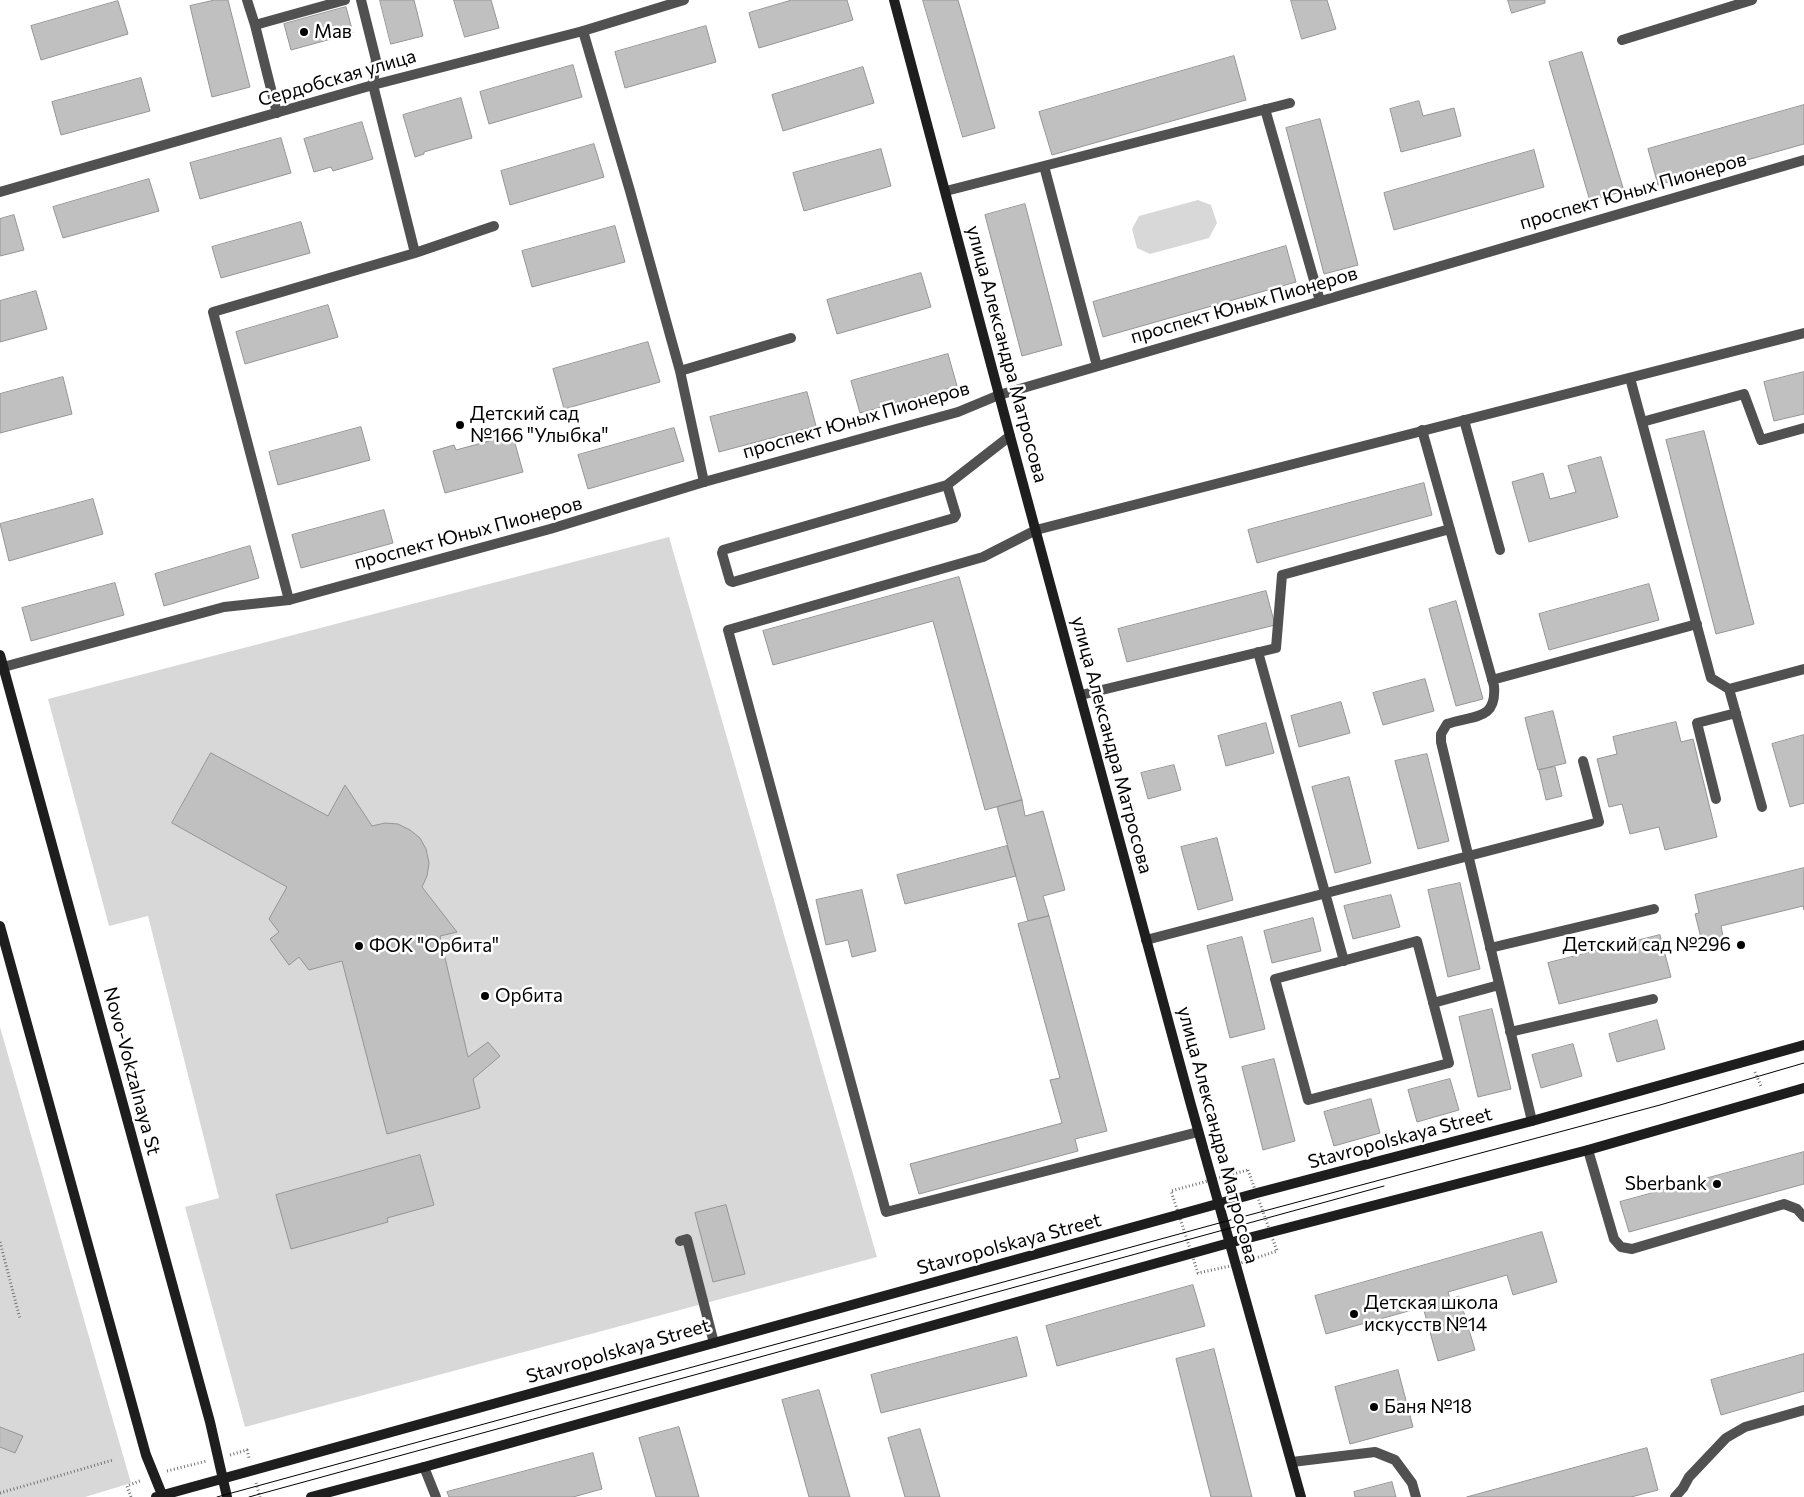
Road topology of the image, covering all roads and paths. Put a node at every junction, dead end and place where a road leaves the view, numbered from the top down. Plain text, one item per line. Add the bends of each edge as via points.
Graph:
1 (248, 0) edge
2 (345, 0) edge
3 (360, 0) edge
4 (684, 0) edge
5 (894, 0) edge
6 (1752, 0) edge
7 (254, 25) junction
8 (583, 31) junction
9 (1622, 40) dead end
10 (373, 85) junction
11 (1290, 103) dead end
12 (1266, 109) junction
13 (278, 113) junction
14 (1804, 160) edge
15 (1044, 166) junction
16 (946, 191) junction
17 (0, 192) edge
18 (494, 226) dead end
19 (415, 253) junction
20 (1320, 301) junction
21 (1804, 333) edge
22 (791, 338) dead end
23 (1097, 366) junction
24 (680, 371) junction
25 (1630, 378) junction
26 (999, 395) junction
27 (1464, 420) junction
28 (1642, 422) junction
29 (1804, 428) edge
30 (1422, 430) junction
31 (1010, 436) junction
32 (704, 482) junction
33 (947, 485) junction
34 (1450, 529) junction
35 (1036, 530) junction
36 (1500, 550) dead end
37 (289, 600) junction
38 (1697, 624) junction
39 (1258, 652) junction
40 (0, 655) edge
41 (2, 668) edge
42 (1804, 668) edge
43 (1492, 680) junction
44 (1729, 689) junction
45 (1080, 695) junction
46 (1736, 714) junction
47 (1583, 761) dead end
48 (1716, 799) dead end
49 (1762, 807) dead end
50 (1468, 855) junction
51 (1325, 893) junction
52 (1654, 908) dead end
53 (0, 926) edge
54 (1146, 940) junction
55 (1490, 948) junction
56 (1344, 961) junction
57 (1499, 985) junction
58 (1653, 999) dead end
59 (1433, 1003) junction
60 (1510, 1032) junction
61 (1804, 1045) edge
62 (1755, 1072) dead end
63 (1761, 1087) dead end
64 (1804, 1088) edge
65 (1532, 1121) junction
66 (1198, 1132) junction
67 (1588, 1150) junction
68 (1220, 1204) junction
69 (1804, 1217) edge
70 (680, 1241) dead end
71 (0, 1242) edge
72 (1229, 1243) junction
73 (20, 1319) dead end
74 (714, 1342) junction
75 (1804, 1410) edge
76 (247, 1450) dead end
77 (218, 1458) junction
78 (113, 1460) dead end
79 (1292, 1462) junction
80 (424, 1467) junction
81 (154, 1474) junction
82 (223, 1479) junction
83 (0, 1492) edge
84 (160, 1496) edge
85 (131, 1497) edge
86 (227, 1497) edge
87 (311, 1497) edge
88 (436, 1497) edge
89 (1301, 1497) edge
90 (1416, 1497) edge
91 (1675, 1497) edge

1 - 7 street
2 - 7 street
3 - 10 street via 376,60
4 - 8 street, Сердобская улица
5 - 16 street, улица Александра Матросова
6 - 9 street
7 - 13 street
8 - 10 street, Сердобская улица
8 - 24 street
10 - 13 street, Сердобская улица
10 - 19 street
11 - 12 street
12 - 15 street
12 - 20 street
13 - 17 street, Сердобская улица
14 - 20 street, проспект Юных Пионеров
15 - 16 street
15 - 23 street
16 - 26 street, улица Александра Матросова
18 - 19 street
19 - 37 street via 213,312
20 - 23 street, проспект Юных Пионеров
21 - 25 street
22 - 24 street
23 - 26 street, проспект Юных Пионеров
24 - 32 street
25 - 27 street
25 - 28 street
26 - 31 street, улица Александра Матросова
26 - 32 street, проспект Юных Пионеров via 958,412
27 - 30 street
27 - 36 street
28 - 29 street via 1744,394 1762,440
28 - 38 street
30 - 34 street
30 - 35 street
31 - 33 street
31 - 35 street, улица Александра Матросова
32 - 37 street, проспект Юных Пионеров via 550,530
33 - 33 street via 723,550 730,581 954,518 956,515
34 - 39 street via 1282,575 1276,648
34 - 43 street
35 - 45 street, улица Александра Матросова
35 - 66 street via 983,557 728,630 730,640 886,1212
37 - 41 street, проспект Юных Пионеров via 224,607
38 - 43 street
38 - 44 street via 1711,678
39 - 45 street
39 - 51 street
40 - 41 street, Novo-Vokzalnaya St
41 - 77 street, Novo-Vokzalnaya St
42 - 44 street
43 - 50 street via 1495,697 1492,708 1484,714 1447,724 1441,734
44 - 46 street
45 - 54 street, улица Александра Матросова
46 - 48 street via 1697,723
46 - 49 street
47 - 50 street via 1599,822
50 - 51 street
50 - 55 street
51 - 54 street
51 - 56 street
52 - 55 street
53 - 81 street via 146,1455
54 - 66 street, улица Александра Матросова
55 - 57 street
56 - 59 street via 1416,942
56 - 59 street via 1275,979 1308,1100 1449,1063
57 - 59 street
57 - 60 street
58 - 60 street
60 - 65 street
61 - 65 street, Stavropolskaya Street
62 - 63 path
64 - 67 street
65 - 68 street, Stavropolskaya Street
66 - 68 street, улица Александра Матросова
67 - 69 street via 1614,1239 1621,1247 1632,1249 1784,1204 1797,1209
67 - 72 street
68 - 72 street, улица Александра Матросова
68 - 74 street, Stavropolskaya Street
70 - 74 street via 687,1240
71 - 73 path
72 - 79 street, улица Александра Матросова
72 - 80 street
74 - 82 street, Stavropolskaya Street
75 - 91 street via 1745,1427 1726,1438
76 - 77 path
77 - 81 path
77 - 82 street, Novo-Vokzalnaya St
78 - 83 path
79 - 89 street, улица Александра Матросова
79 - 90 street via 1376,1452 1395,1460 1412,1484
80 - 87 street
80 - 88 street
81 - 84 street
81 - 85 path via 128,1486
82 - 84 street, Stavropolskaya Street
82 - 86 street, Novo-Vokzalnaya St

